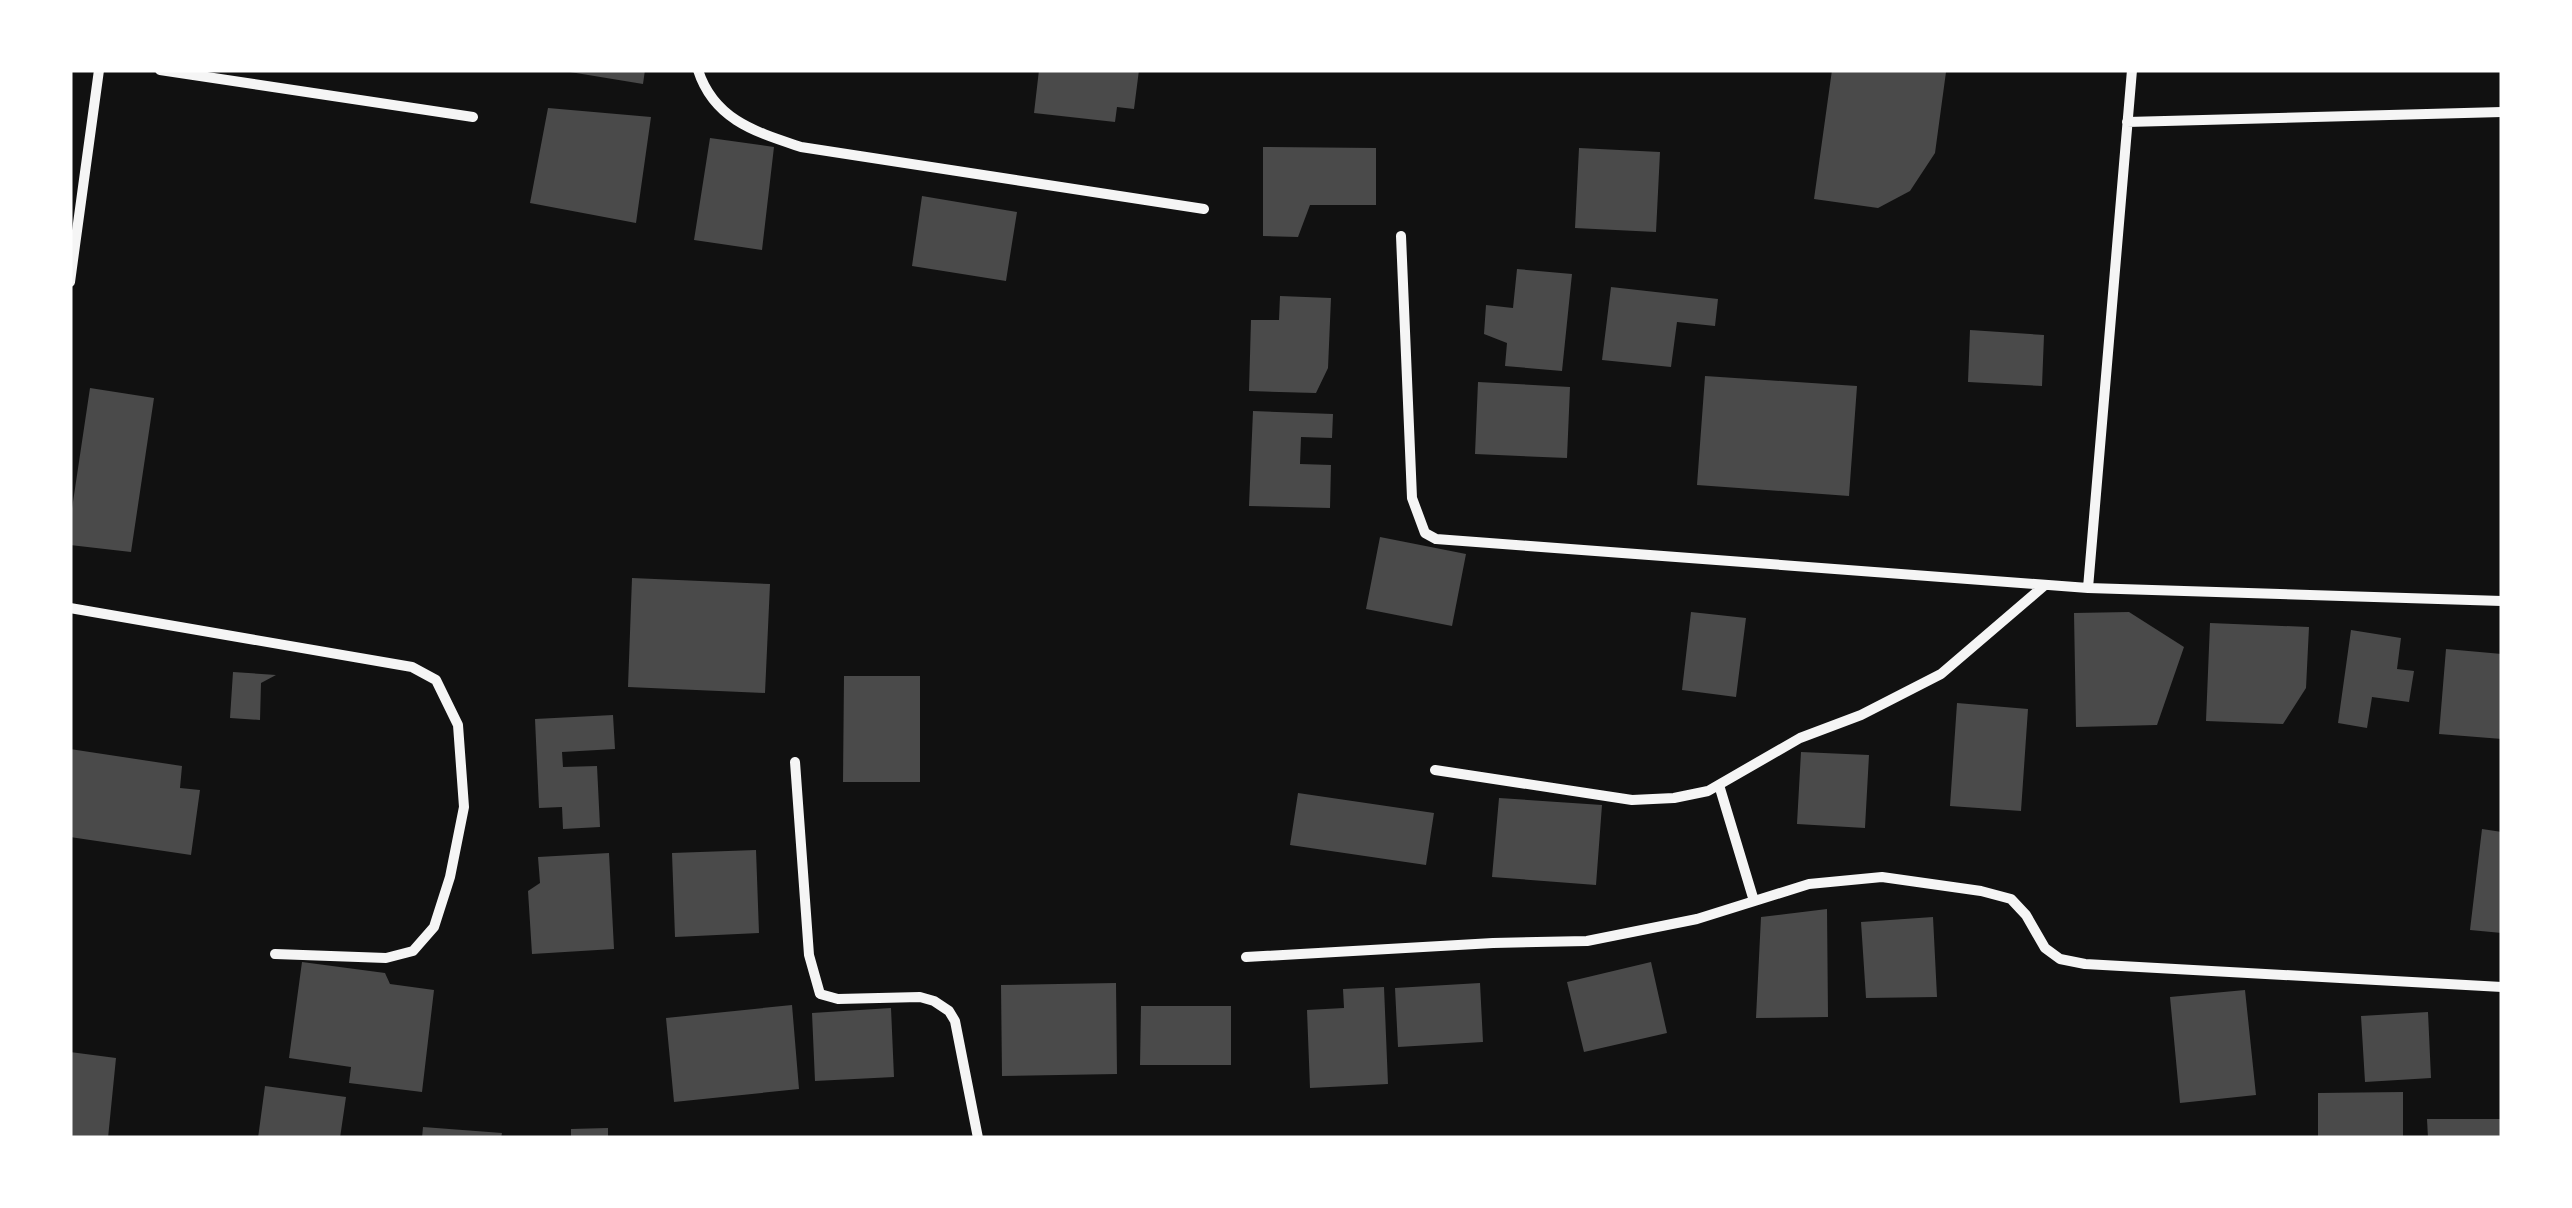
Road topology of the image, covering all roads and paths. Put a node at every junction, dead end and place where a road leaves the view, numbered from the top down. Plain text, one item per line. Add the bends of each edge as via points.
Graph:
1 (99, 70) edge
2 (160, 70) edge
3 (698, 70) edge
4 (2132, 70) edge
5 (2502, 112) edge
6 (473, 117) dead end
7 (2127, 122) junction
8 (1204, 209) dead end
9 (1401, 236) dead end
10 (70, 282) edge
11 (2045, 585) junction
12 (2088, 588) junction
13 (2502, 601) edge
14 (70, 608) edge
15 (795, 762) dead end
16 (1434, 770) dead end
17 (1719, 785) junction
18 (1754, 902) junction
19 (276, 954) dead end
20 (1246, 957) dead end
21 (2502, 987) edge
22 (978, 1138) edge

1 - 10 street
2 - 6 street
3 - 8 street via 727,114 750,130 800,147
4 - 7 street
5 - 7 street
7 - 12 street
9 - 11 street via 1412,498 1425,533 1436,539
11 - 12 street
11 - 17 street via 1941,674 1800,738
12 - 13 street
14 - 19 street via 412,668 436,680 458,725 464,807 434,927 414,951 386,958
15 - 22 street via 809,955 820,994 920,997 950,1012
16 - 17 street via 1632,800 1674,798
17 - 18 street
18 - 20 street via 1587,941
18 - 21 street via 1809,884 1882,877 2011,899 2045,948 2085,964

